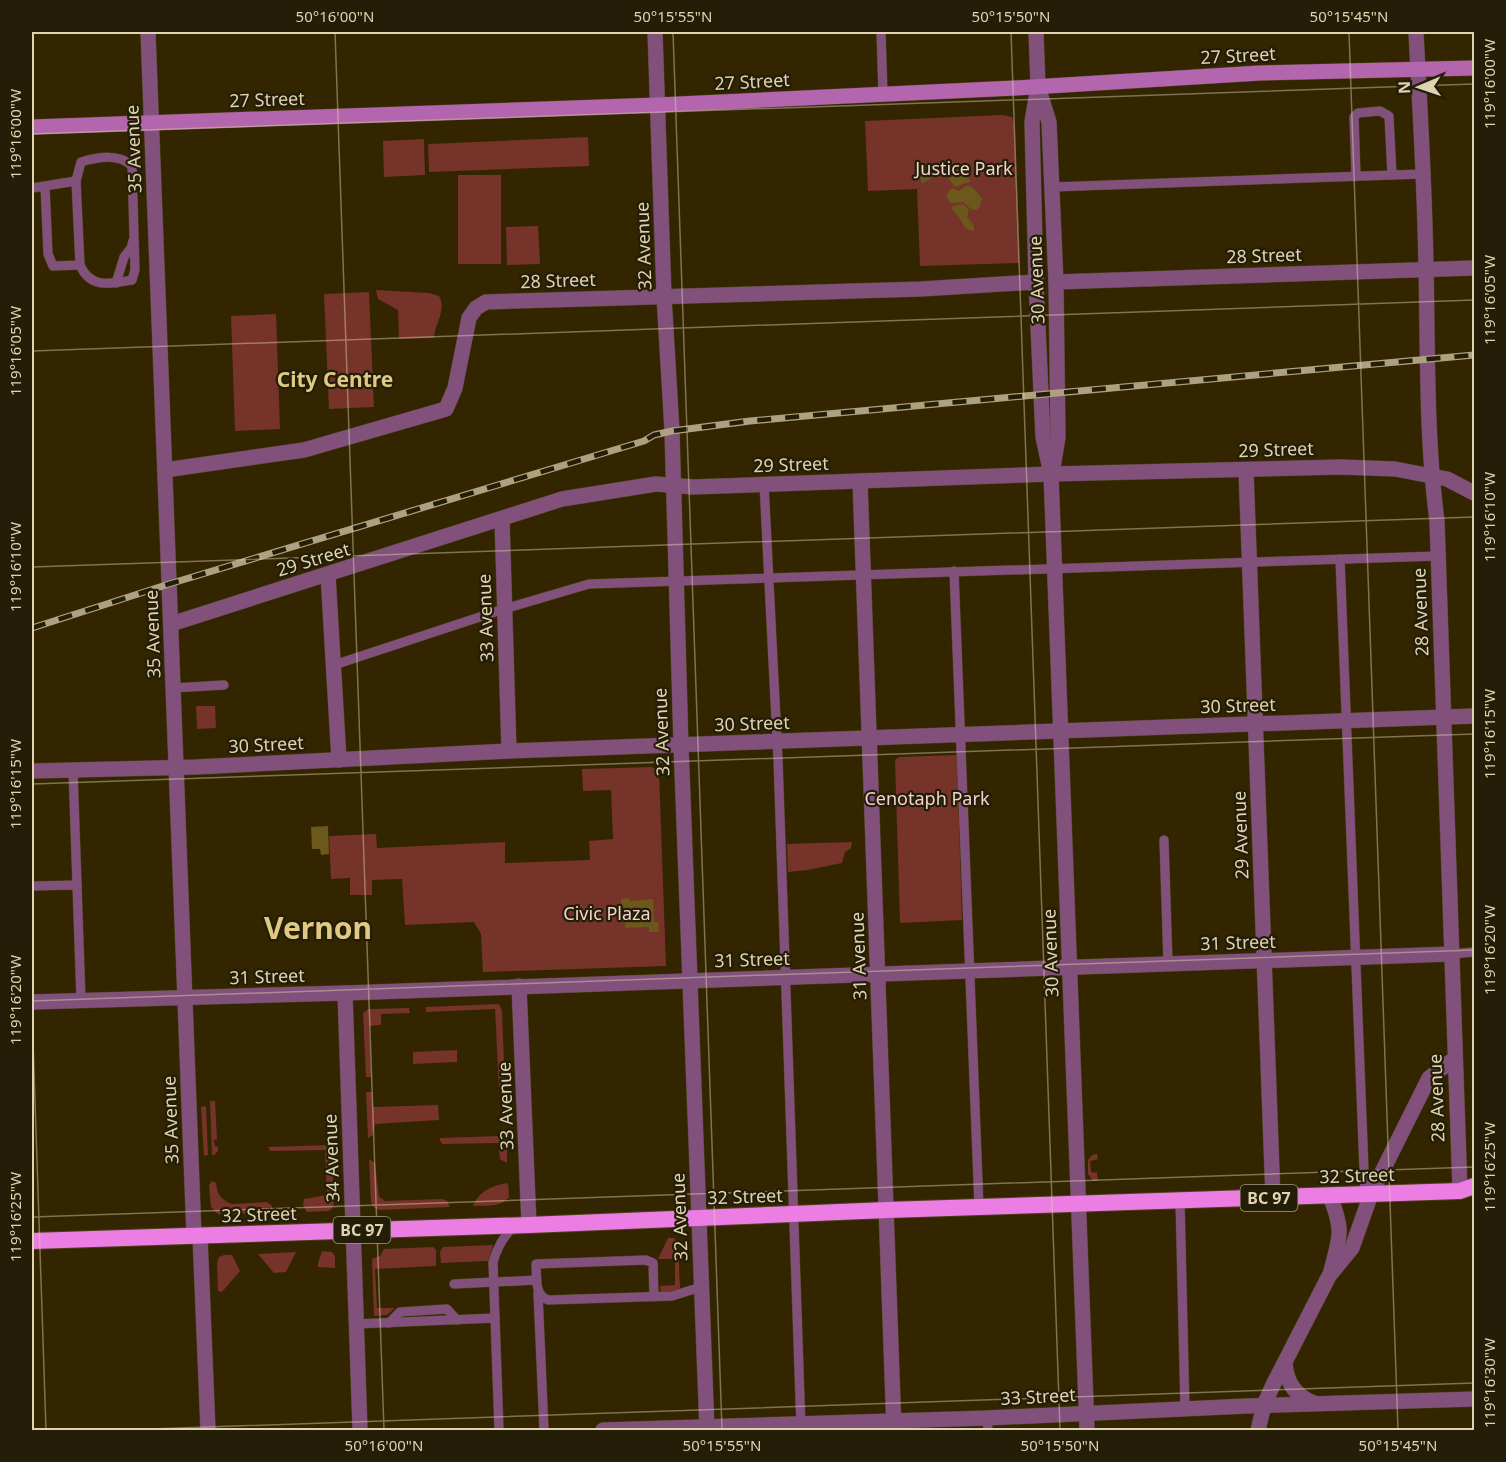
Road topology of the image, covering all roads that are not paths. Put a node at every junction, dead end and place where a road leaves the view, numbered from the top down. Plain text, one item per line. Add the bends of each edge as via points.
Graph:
1 (147, 32) edge
2 (655, 32) edge
3 (881, 32) edge
4 (1036, 32) edge
5 (1416, 32) edge
6 (1474, 68) edge
7 (1418, 71) junction
8 (1038, 86) junction
9 (884, 94) junction
10 (658, 105) junction
11 (151, 122) junction
12 (32, 126) edge
13 (1422, 174) junction
14 (1392, 175) junction
15 (1356, 176) junction
16 (76, 181) junction
17 (45, 186) junction
18 (1052, 187) junction
19 (32, 188) edge
20 (80, 265) junction
21 (1474, 268) edge
22 (1426, 269) junction
23 (1036, 282) junction
24 (1056, 282) junction
25 (664, 296) junction
26 (1058, 437) junction
27 (165, 470) junction
28 (1246, 470) junction
29 (1099, 472) junction
30 (1052, 474) junction
31 (1431, 475) junction
32 (860, 481) junction
33 (764, 484) junction
34 (674, 485) junction
35 (1474, 493) edge
36 (501, 519) junction
37 (1438, 556) junction
38 (1340, 559) junction
39 (1249, 562) junction
40 (1054, 568) junction
41 (954, 571) junction
42 (863, 574) junction
43 (328, 575) junction
44 (768, 578) junction
45 (677, 582) junction
46 (504, 609) junction
47 (171, 624) junction
48 (334, 665) junction
49 (224, 685) dead end
50 (173, 688) junction
51 (1474, 716) edge
52 (1442, 718) junction
53 (1347, 720) junction
54 (1255, 723) junction
55 (1060, 732) junction
56 (961, 735) junction
57 (869, 738) junction
58 (777, 741) junction
59 (681, 746) junction
60 (509, 751) junction
61 (339, 760) junction
62 (176, 767) junction
63 (73, 770) junction
64 (32, 771) edge
65 (1164, 840) dead end
66 (77, 885) junction
67 (32, 886) edge
68 (1474, 952) edge
69 (1451, 954) junction
70 (1356, 957) junction
71 (1265, 960) junction
72 (1168, 964) junction
73 (1070, 968) junction
74 (970, 971) junction
75 (878, 974) junction
76 (786, 977) junction
77 (690, 980) junction
78 (519, 986) junction
79 (345, 993) junction
80 (185, 998) junction
81 (81, 1000) junction
82 (32, 1002) edge
83 (1454, 1059) junction
84 (1470, 1191) edge
85 (1368, 1194) junction
86 (1330, 1196) junction
87 (1273, 1198) junction
88 (1179, 1201) junction
89 (1079, 1203) junction
90 (979, 1207) junction
91 (887, 1210) junction
92 (793, 1214) junction
93 (698, 1218) junction
94 (522, 1225) junction
95 (353, 1230) junction
96 (197, 1236) junction
97 (32, 1241) edge
98 (1329, 1276) junction
99 (537, 1280) junction
100 (494, 1282) junction
101 (454, 1284) dead end
102 (701, 1287) junction
103 (537, 1291) junction
104 (654, 1297) junction
105 (495, 1318) junction
106 (356, 1324) junction
107 (1285, 1362) junction
108 (1474, 1399) edge
109 (1317, 1404) junction
110 (1264, 1406) junction
111 (1185, 1409) junction
112 (1087, 1414) junction
113 (988, 1424) edge
114 (893, 1426) edge
115 (801, 1427) edge
116 (707, 1429) edge
117 (208, 1431) edge
118 (360, 1431) edge
119 (500, 1431) edge
120 (544, 1431) edge
121 (603, 1431) edge
122 (1087, 1431) edge
123 (1258, 1431) edge

1 - 11 street, 35 Avenue
2 - 10 street, 32 Avenue
3 - 9 lane
4 - 8 street, 30 Avenue
5 - 7 street, 28 Avenue
6 - 7 main road, 27 Street
7 - 8 main road, 27 Street via 1260,73
7 - 13 street, 28 Avenue
8 - 9 main road, 27 Street
8 - 18 street, 30 Avenue via 1049,122
8 - 23 street, 30 Avenue via 1032,122
9 - 10 main road, 27 Street
10 - 11 main road, 27 Street
10 - 25 street, 32 Avenue
11 - 12 main road, 27 Street
11 - 27 street, 35 Avenue
13 - 14 lane
13 - 22 street, 28 Avenue
14 - 15 lane
14 - 15 lane via 1389,116 1380,111 1354,117
15 - 18 lane
16 - 17 lane
16 - 20 lane
16 - 20 lane via 81,162 93,158 110,157 132,166 132,280 95,282 83,274
17 - 19 lane
17 - 20 lane via 52,266
18 - 24 street, 30 Avenue
21 - 22 street, 28 Street
22 - 24 street, 28 Street
22 - 31 street, 28 Avenue
23 - 25 street, 28 Street
23 - 30 street, 30 Avenue via 1043,437
24 - 26 street, 30 Avenue
25 - 27 street, 28 Street via 486,302 470,318 455,388 446,409 304,450
25 - 34 street, 32 Avenue
26 - 29 street via 1061,452 1070,463
26 - 30 street, 30 Avenue
27 - 47 street, 35 Avenue
28 - 29 street, 29 Street
28 - 31 street, 29 Street via 1340,467
28 - 39 street, 29 Avenue
29 - 30 street, 29 Street
30 - 32 street, 29 Street
30 - 40 street, 30 Avenue
31 - 35 street, 29 Street
31 - 37 street, 28 Avenue
32 - 33 street, 29 Street
32 - 42 street, 31 Avenue
33 - 34 street, 29 Street
33 - 44 lane
34 - 36 street, 29 Street via 639,486 562,499
34 - 45 street, 32 Avenue
36 - 43 street, 29 Street
36 - 46 street, 33 Avenue
37 - 38 lane
37 - 52 street, 28 Avenue
38 - 39 lane
38 - 53 lane
39 - 40 lane
39 - 54 street, 29 Avenue
40 - 41 lane
40 - 55 street, 30 Avenue
41 - 42 lane
41 - 56 lane
42 - 44 lane
42 - 57 street, 31 Avenue
43 - 47 street, 29 Street
43 - 48 street
44 - 45 lane
44 - 58 lane
45 - 46 lane via 589,584
45 - 59 street, 32 Avenue
46 - 48 lane
46 - 60 street, 33 Avenue
47 - 50 street, 35 Avenue
48 - 61 street
49 - 50 lane
50 - 62 street, 35 Avenue
51 - 52 street, 30 Street
52 - 53 street, 30 Street
52 - 69 street, 28 Avenue
53 - 54 street, 30 Street
53 - 70 lane
54 - 55 street, 30 Street
54 - 71 street, 29 Avenue
55 - 56 street, 30 Street
55 - 73 street, 30 Avenue
56 - 57 street, 30 Street
56 - 74 lane
57 - 58 street, 30 Street
57 - 75 street, 31 Avenue
58 - 59 street, 30 Street
58 - 76 lane
59 - 60 street, 30 Street
59 - 77 street, 32 Avenue
60 - 61 street, 30 Street
61 - 62 street, 30 Street
62 - 63 street, 30 Street
62 - 80 street, 35 Avenue
63 - 64 street, 30 Street
63 - 66 lane
65 - 72 lane
66 - 67 lane
66 - 81 lane
68 - 69 lane, 31 Street
69 - 70 street, 31 Street
69 - 83 street, 28 Avenue
70 - 71 street, 31 Street
70 - 85 lane
71 - 72 street, 31 Street
71 - 87 street, 29 Avenue
72 - 73 street, 31 Street
73 - 74 street, 31 Street
73 - 89 street, 30 Avenue
74 - 75 street, 31 Street
74 - 90 lane
75 - 76 street, 31 Street
75 - 91 street, 31 Avenue
76 - 77 street, 31 Street
76 - 92 lane
77 - 78 street, 31 Street
77 - 93 street, 32 Avenue
78 - 79 street, 31 Street
78 - 94 street, 33 Avenue
79 - 80 street, 31 Street
79 - 95 street, 34 Avenue
80 - 81 street, 31 Street
80 - 96 street, 35 Avenue
81 - 82 street, 31 Street
83 - 84 street, 28 Avenue
83 - 85 street via 1430,1077
84 - 85 highway, 32 Street / BC 97
85 - 86 highway, 32 Street / BC 97
85 - 98 street via 1352,1248
86 - 87 highway, 32 Street / BC 97
86 - 98 street via 1341,1234
87 - 88 highway, 32 Street / BC 97
88 - 89 highway, 32 Street / BC 97
88 - 111 lane
89 - 90 highway, 32 Street / BC 97
89 - 112 street, 30 Avenue
90 - 91 highway, 32 Street / BC 97
91 - 92 highway, 32 Street / BC 97
91 - 114 street, 31 Avenue
92 - 93 highway, 32 Street / BC 97
92 - 115 lane
93 - 94 highway, 32 Street / BC 97
93 - 102 street, 32 Avenue
94 - 95 highway, 32 Street / BC 97
94 - 100 lane via 506,1234 496,1251
95 - 96 highway, 32 Street / BC 97
95 - 106 street, 34 Avenue
96 - 97 highway, 32 Street / BC 97
96 - 117 street, 35 Avenue
98 - 107 street
99 - 100 lane
99 - 103 lane
99 - 104 lane via 536,1264 646,1260 652,1263
100 - 101 lane
100 - 105 lane
102 - 104 lane
102 - 116 street, 32 Avenue
103 - 104 lane via 548,1300
103 - 120 lane
105 - 106 lane
105 - 119 lane
106 - 118 street, 34 Avenue
107 - 109 street via 1286,1376 1293,1389 1303,1399
107 - 110 street
108 - 109 street, 33 Street
109 - 110 street, 33 Street
110 - 111 street, 33 Street
110 - 123 street
111 - 112 street, 33 Street
112 - 113 street, 33 Street
112 - 122 street, 30 Avenue
113 - 114 street, 33 Street
114 - 115 street, 33 Street
115 - 116 street, 33 Street
116 - 121 street, 33 Street

